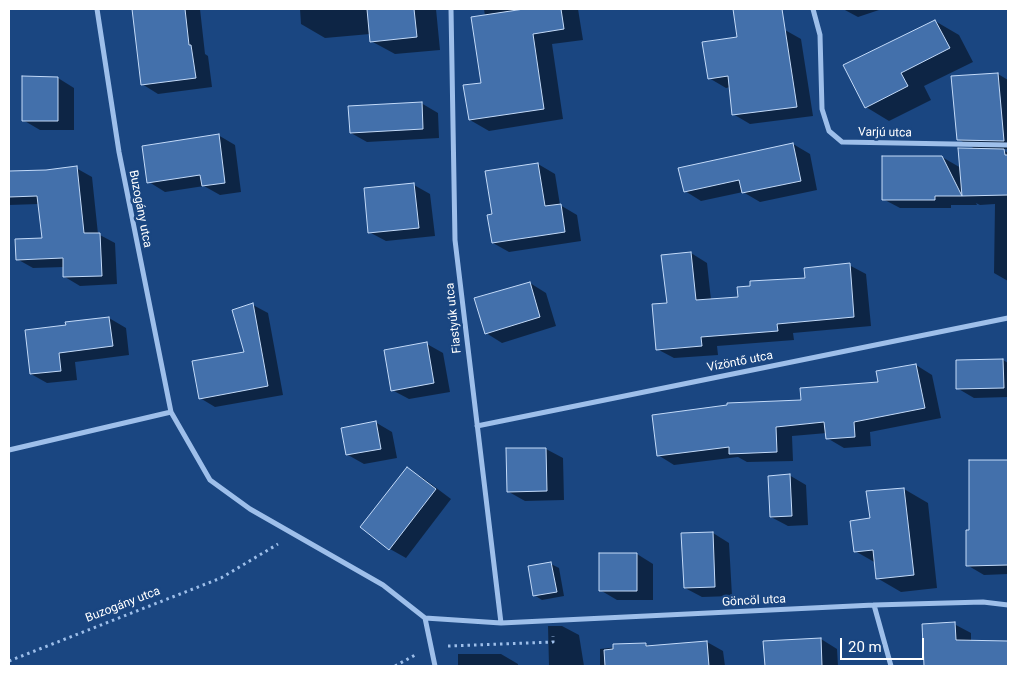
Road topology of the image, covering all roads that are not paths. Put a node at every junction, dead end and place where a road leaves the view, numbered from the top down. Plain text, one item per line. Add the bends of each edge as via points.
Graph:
1 (97, 9) edge
2 (451, 9) edge
3 (813, 9) edge
4 (1008, 145) edge
5 (1008, 318) edge
6 (171, 412) junction
7 (477, 426) junction
8 (9, 450) edge
9 (874, 605) junction
10 (1008, 605) edge
11 (426, 618) junction
12 (501, 623) junction
13 (435, 666) edge
14 (891, 666) edge

1 - 6 street, Buzogány utca via 119,152
2 - 7 street, Fiastyúk utca via 456,240
3 - 4 street, Varjú utca via 820,36 822,109 828,130 842,142
5 - 7 street, Vízöntő utca
6 - 8 street
6 - 11 street, Buzogány utca via 210,480 250,509 383,585
7 - 12 street, Fiastyúk utca
9 - 10 street, Göncöl utca via 983,602
9 - 12 street, Göncöl utca
9 - 14 street
11 - 12 street
11 - 13 street

